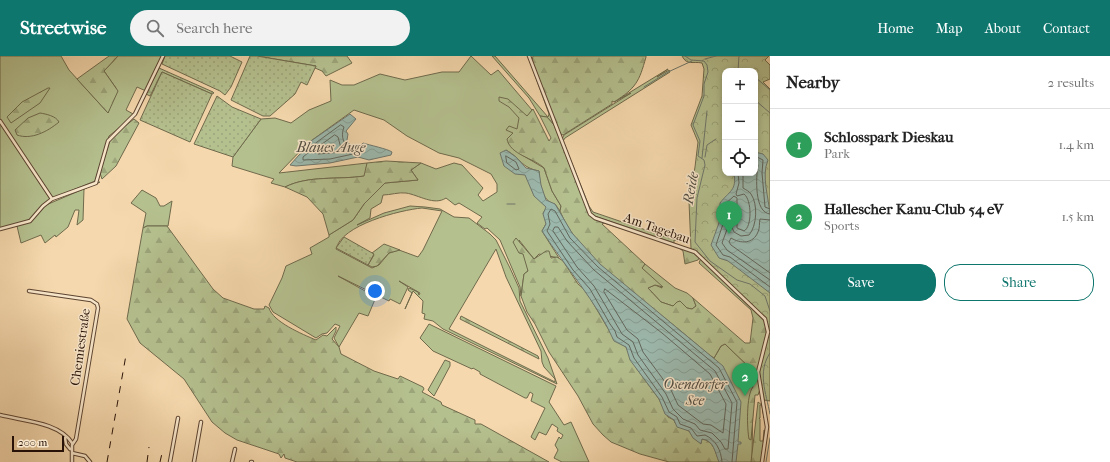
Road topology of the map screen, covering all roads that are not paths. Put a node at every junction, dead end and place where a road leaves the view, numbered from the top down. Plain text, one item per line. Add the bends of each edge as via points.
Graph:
1 (163, 56) edge
2 (529, 56) edge
3 (0, 121) edge
4 (52, 199) junction
5 (0, 229) edge
6 (29, 291) dead end
7 (0, 415) edge
8 (178, 418) dead end
9 (201, 422) dead end
10 (70, 443) junction
11 (235, 449) dead end
12 (72, 452) junction
13 (72, 462) edge
14 (90, 462) edge
15 (170, 462) edge
16 (194, 462) edge
17 (232, 462) edge
18 (762, 462) edge

1 - 4 street via 135,114 108,141 96,183
2 - 18 street, Am Tagebau via 590,214 595,218 695,252 765,319 768,332 758,372 767,427
3 - 4 street
4 - 5 street via 42,206 30,221
6 - 10 street, Chemiestraße via 91,300 97,304 76,437
7 - 10 street via 51,427
8 - 15 street
9 - 16 street
10 - 12 street
11 - 17 street
12 - 13 street
12 - 14 street via 85,456

